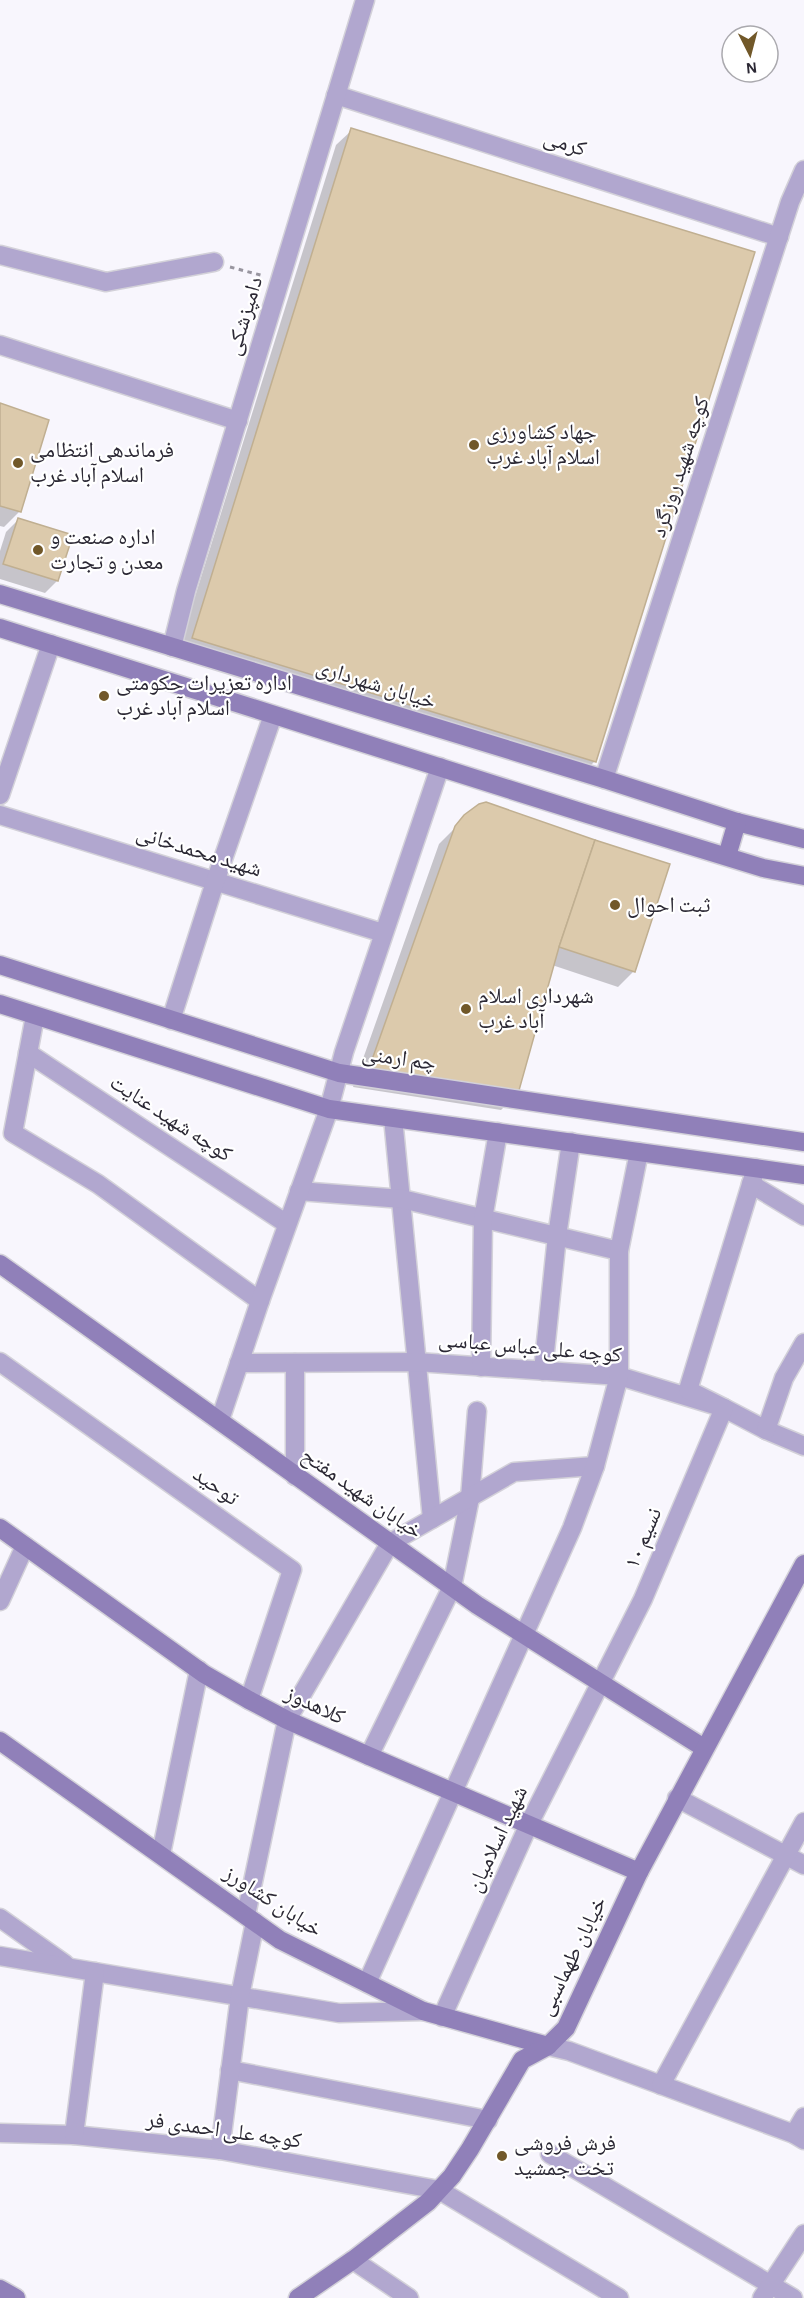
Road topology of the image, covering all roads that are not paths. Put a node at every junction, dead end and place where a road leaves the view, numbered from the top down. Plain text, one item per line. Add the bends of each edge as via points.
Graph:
1 (365, 0) edge
2 (336, 95) junction
3 (804, 170) edge
4 (797, 207) edge
5 (779, 237) junction
6 (0, 255) edge
7 (214, 262) road end
8 (0, 345) edge
9 (238, 421) junction
10 (0, 594) edge
11 (0, 628) edge
12 (51, 644) junction
13 (172, 647) junction
14 (273, 715) junction
15 (440, 767) junction
16 (604, 779) junction
17 (0, 795) edge
18 (0, 815) edge
19 (737, 822) junction
20 (804, 839) edge
21 (727, 856) junction
22 (804, 876) edge
23 (215, 882) junction
24 (383, 933) junction
25 (0, 965) edge
26 (0, 1004) edge
27 (34, 1016) junction
28 (171, 1020) junction
29 (28, 1053) junction
30 (339, 1073) junction
31 (329, 1109) junction
32 (393, 1118) junction
33 (498, 1132) junction
34 (571, 1142) junction
35 (804, 1142) edge
36 (639, 1152) junction
37 (804, 1174) edge
38 (753, 1176) junction
39 (299, 1191) junction
40 (402, 1200) junction
41 (804, 1216) edge
42 (483, 1219) junction
43 (287, 1224) junction
44 (556, 1236) junction
45 (619, 1251) junction
46 (0, 1264) edge
47 (260, 1301) junction
48 (804, 1343) edge
49 (0, 1362) edge
50 (417, 1362) junction
51 (239, 1363) junction
52 (295, 1363) junction
53 (481, 1367) junction
54 (543, 1371) junction
55 (619, 1376) junction
56 (724, 1408) junction
57 (477, 1411) dead end
58 (220, 1420) junction
59 (766, 1430) junction
60 (804, 1446) edge
61 (595, 1466) junction
62 (295, 1476) junction
63 (470, 1498) junction
64 (432, 1519) junction
65 (0, 1528) edge
66 (390, 1543) junction
67 (26, 1546) junction
68 (804, 1564) edge
69 (452, 1587) junction
70 (0, 1601) edge
71 (523, 1634) junction
72 (199, 1670) junction
73 (600, 1683) junction
74 (249, 1700) junction
75 (286, 1720) junction
76 (0, 1740) edge
77 (705, 1748) junction
78 (369, 1756) junction
79 (453, 1793) junction
80 (677, 1798) junction
81 (804, 1822) edge
82 (529, 1824) junction
83 (161, 1854) junction
84 (784, 1855) junction
85 (804, 1865) edge
86 (639, 1872) junction
87 (0, 1918) edge
88 (251, 1919) junction
89 (0, 1956) edge
90 (70, 1968) junction
91 (95, 1972) junction
92 (368, 1983) junction
93 (240, 1996) junction
94 (423, 2011) junction
95 (442, 2017) junction
96 (548, 2046) junction
97 (230, 2070) junction
98 (661, 2085) junction
99 (804, 2117) edge
100 (488, 2120) junction
101 (0, 2133) edge
102 (74, 2135) junction
103 (799, 2137) edge
104 (220, 2150) junction
105 (550, 2154) dead end
106 (439, 2190) junction
107 (804, 2234) edge
108 (353, 2260) junction
109 (0, 2289) edge
110 (766, 2291) edge
111 (16, 2298) edge
112 (298, 2298) edge
113 (409, 2298) edge
114 (619, 2298) edge
115 (793, 2298) edge

1 - 2 street, دامپزشکی
2 - 5 street, کرمی
2 - 9 street, دامپزشکی
3 - 4 street, کوچه شهید روزگرد
4 - 5 street, کوچه شهید روزگرد
5 - 16 street, کوچه شهید روزگرد
6 - 7 street via 106,282
8 - 9 street
9 - 13 street, دامپزشکی
10 - 13 street, خیابان شهرداری
11 - 12 street
12 - 14 street
12 - 17 street
13 - 16 street, خیابان شهرداری
14 - 15 street
14 - 23 street
15 - 21 street
15 - 24 street
16 - 19 street, خیابان شهرداری
18 - 23 street, شهید محمدخانی
19 - 20 street, خیابان شهرداری
19 - 21 street
21 - 22 street
23 - 24 street, شهید محمدخانی
23 - 28 street
24 - 30 street
25 - 28 street, چم ارمنی
26 - 27 street
27 - 29 street
27 - 31 street
28 - 30 street, چم ارمنی
29 - 43 street, کوچه شهید عنایت
29 - 47 street via 13,1133 98,1184
30 - 31 street
30 - 35 street, چم ارمنی
31 - 32 street
31 - 39 street
32 - 33 street
32 - 40 street
33 - 34 street
33 - 42 street
34 - 36 street
34 - 44 street
36 - 38 street
36 - 45 street
37 - 38 street
38 - 41 street
38 - 56 street via 688,1390
39 - 40 street
39 - 43 street
40 - 42 street
40 - 50 street
42 - 44 street
42 - 53 street
43 - 47 street
44 - 45 street
44 - 54 street
45 - 55 street
46 - 58 street, خیابان شهید مفتح
47 - 51 street
48 - 59 street via 784,1378
49 - 74 street, توحید via 292,1569
50 - 52 street, کوچه علی عباس عباسی
50 - 53 street, کوچه علی عباس عباسی
50 - 64 street
51 - 52 street, کوچه علی عباس عباسی
51 - 58 street
52 - 62 street
53 - 54 street, کوچه علی عباس عباسی
54 - 55 street, کوچه علی عباس عباسی
55 - 56 street, کوچه علی عباس عباسی
55 - 61 street
56 - 59 street, کوچه علی عباس عباسی
56 - 73 street, نسیم ۱۰ via 643,1599
57 - 63 street
58 - 62 street, خیابان شهید مفتح
59 - 60 street, کوچه علی عباس عباسی
61 - 63 street via 514,1472
61 - 71 street via 572,1528
62 - 66 street, خیابان شهید مفتح
63 - 64 street
63 - 69 street
64 - 66 street
65 - 67 street, کلاهدوز
66 - 69 street, خیابان شهید مفتح
66 - 75 street
67 - 70 street
67 - 72 street, کلاهدوز
68 - 77 street, خیابان طهماسبی
69 - 71 street, خیابان شهید مفتح
69 - 78 street
71 - 73 street, خیابان شهید مفتح
71 - 79 street
72 - 74 street, کلاهدوز
72 - 83 street
73 - 77 street, خیابان شهید مفتح
73 - 82 street, شهید اسلامیان
74 - 75 street, کلاهدوز
75 - 78 street, کلاهدوز
75 - 88 street
76 - 83 street, خیابان کشاورز
77 - 80 street, خیابان طهماسبی
78 - 79 street, کلاهدوز
79 - 82 street, کلاهدوز
79 - 92 street
80 - 84 street
80 - 86 street, خیابان طهماسبی
81 - 84 street
82 - 86 street, کلاهدوز
82 - 95 street, شهید اسلامیان
83 - 88 street, خیابان کشاورز
84 - 85 street
84 - 98 street
86 - 96 street, خیابان طهماسبی via 566,2028
87 - 90 street
88 - 92 street, خیابان کشاورز via 280,1940
88 - 93 street
89 - 90 street
90 - 91 street
91 - 93 street
91 - 102 street
92 - 94 street, خیابان کشاورز
93 - 94 street via 339,2013
93 - 97 street
94 - 95 street, خیابان کشاورز
95 - 96 street, خیابان کشاورز
96 - 98 street
96 - 100 street, خیابان طهماسبی via 522,2060
97 - 100 street
97 - 104 street
98 - 103 street
99 - 103 street
100 - 106 street, خیابان طهماسبی
101 - 102 street, کوچه علی احمدی فر
102 - 104 street, کوچه علی احمدی فر
104 - 106 street, کوچه علی احمدی فر
105 - 110 street
106 - 108 street, خیابان طهماسبی
106 - 114 street
107 - 110 street
108 - 112 street, خیابان طهماسبی
108 - 113 street
109 - 111 street
110 - 115 street

